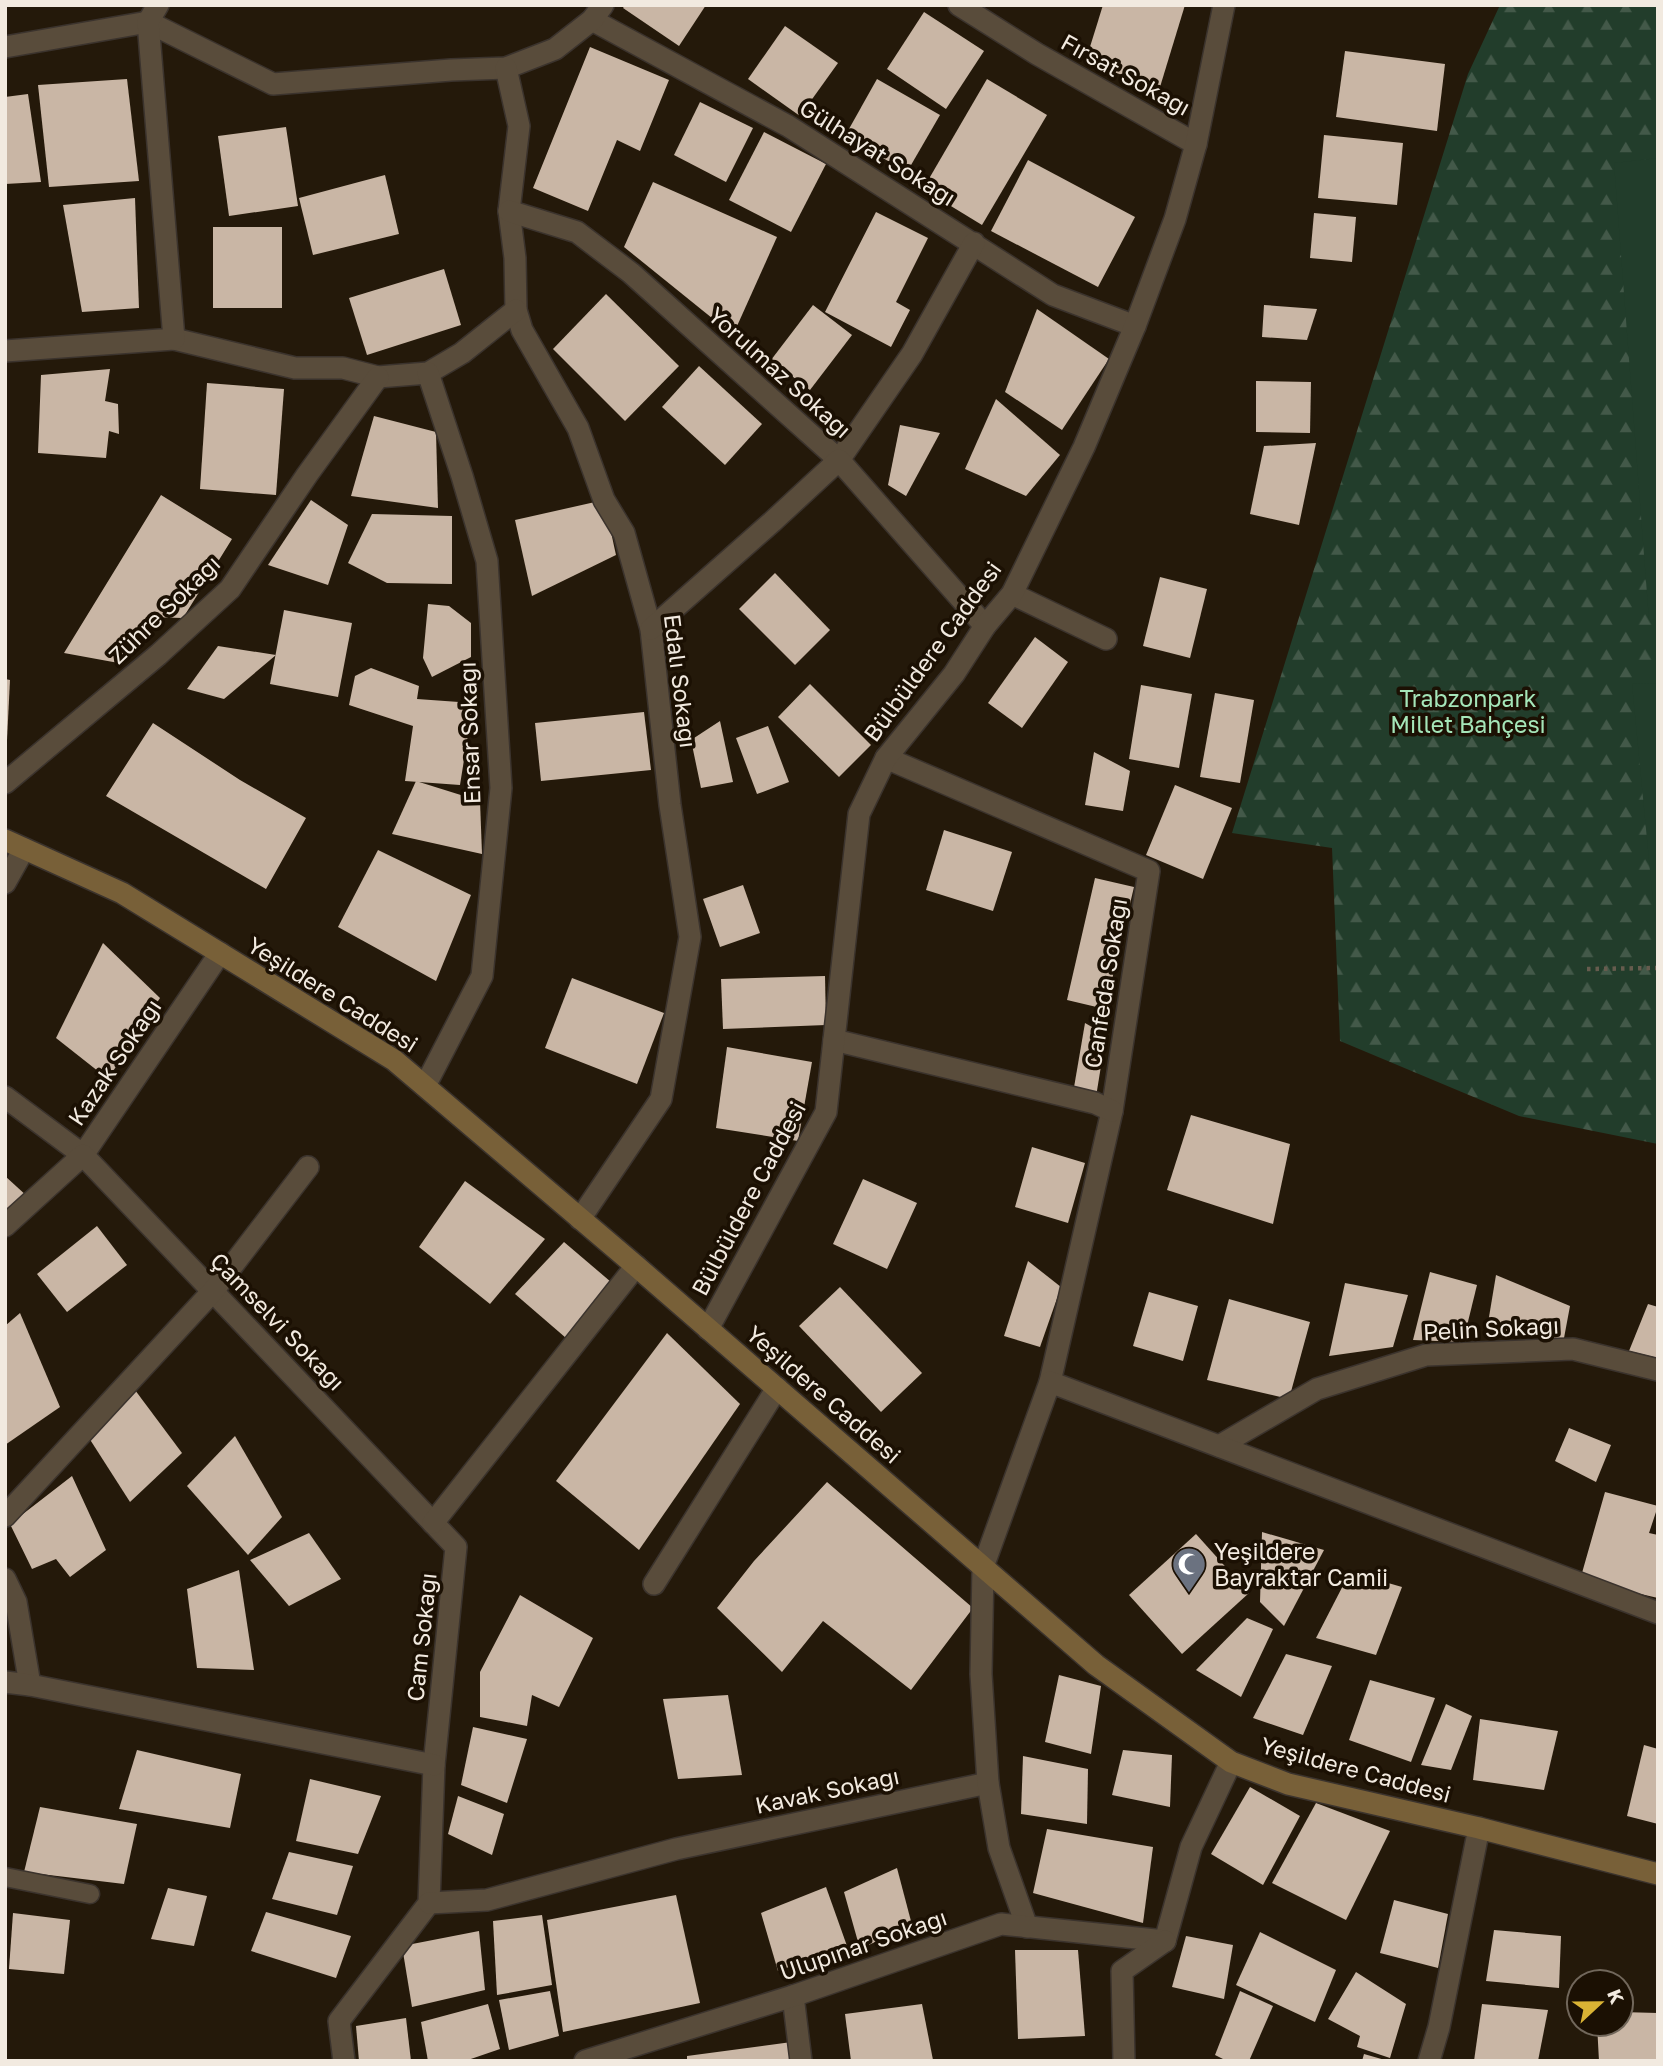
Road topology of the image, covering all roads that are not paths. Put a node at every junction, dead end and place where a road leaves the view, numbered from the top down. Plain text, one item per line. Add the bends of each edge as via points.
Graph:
1 (959, 5) edge
2 (1224, 5) edge
3 (597, 13) edge
4 (153, 14) edge
5 (5, 47) edge
6 (506, 68) junction
7 (1196, 144) junction
8 (509, 211) junction
9 (974, 243) junction
10 (516, 310) junction
11 (1135, 326) junction
12 (174, 340) junction
13 (5, 351) edge
14 (428, 373) junction
15 (378, 377) junction
16 (839, 460) junction
17 (1012, 594) junction
18 (985, 626) junction
19 (651, 629) junction
20 (1106, 639) dead end
21 (886, 758) junction
22 (5, 783) edge
23 (15, 844) edge
24 (5, 883) edge
25 (220, 953) junction
26 (834, 1040) junction
27 (425, 1086) junction
28 (5, 1097) edge
29 (1112, 1111) junction
30 (83, 1155) junction
31 (308, 1167) dead end
32 (580, 1219) junction
33 (5, 1226) edge
34 (636, 1266) junction
35 (213, 1291) junction
36 (708, 1329) junction
37 (1658, 1370) edge
38 (1050, 1382) junction
39 (778, 1388) junction
40 (1219, 1446) junction
41 (5, 1517) edge
42 (433, 1523) junction
43 (983, 1567) junction
44 (5, 1579) edge
45 (654, 1584) dead end
46 (1658, 1613) edge
47 (5, 1682) edge
48 (30, 1685) junction
49 (1231, 1762) junction
50 (434, 1765) junction
51 (988, 1783) junction
52 (1479, 1828) junction
53 (1658, 1874) edge
54 (5, 1877) edge
55 (90, 1894) dead end
56 (429, 1903) junction
57 (1027, 1927) junction
58 (1165, 1941) junction
59 (793, 1996) junction
60 (344, 2061) edge
61 (585, 2061) edge
62 (801, 2061) edge
63 (1124, 2061) edge
64 (1429, 2061) edge

1 - 7 street, Fırsat Sokağı
2 - 7 street, Bülbüldere Caddesi
3 - 6 street via 555,49
3 - 9 street, Gülhayat Sokağı via 789,126
4 - 5 street
4 - 6 street via 273,84
4 - 12 street
6 - 8 street, Edalı Sokağı via 519,126
7 - 11 street, Bülbüldere Caddesi via 1175,219
8 - 10 street, Edalı Sokağı
8 - 16 street, Yorulmaz Sokağı via 577,232 631,273
9 - 11 street, Gülhayat Sokağı via 1052,295
9 - 16 street, Yorulmaz Sokağı via 912,354
10 - 14 street via 462,353
10 - 19 street, Edalı Sokağı via 522,330 578,428 604,500 624,534
11 - 17 street, Bülbüldere Caddesi
12 - 13 street
12 - 15 street via 295,368 343,368
14 - 15 street
14 - 27 street, Ensar Sokağı via 487,561 501,788 482,976
15 - 22 street, Zühre Sokağı via 230,589
16 - 18 street
16 - 19 street
17 - 18 street, Bülbüldere Caddesi
17 - 20 street
18 - 21 street, Bülbüldere Caddesi via 954,674
19 - 32 street, Edalı Sokağı via 690,937 661,1099
21 - 26 street, Bülbüldere Caddesi via 859,814
21 - 29 street, Canfeda Sokağı via 1149,871
23 - 24 street
23 - 25 street, Yeşildere Caddesi via 122,893
25 - 27 street, Yeşildere Caddesi via 394,1060
25 - 30 street, Kazak Sokağı
26 - 29 street via 1095,1103
26 - 36 street, Bülbüldere Caddesi via 826,1112
27 - 32 street, Yeşildere Caddesi
28 - 30 street, Kazak Sokağı
29 - 38 street, Canfeda Sokağı
30 - 33 street
30 - 35 street, Çamselvi Sokağı
31 - 35 street
32 - 34 street, Yeşildere Caddesi
34 - 36 street, Yeşildere Caddesi
34 - 42 street
35 - 41 street
35 - 42 street, Çamselvi Sokağı
36 - 39 street, Yeşildere Caddesi
37 - 40 street, Pelin Sokağı via 1573,1349 1426,1355 1317,1389
38 - 40 street
38 - 43 street, Canfeda Sokağı
39 - 43 street, Yeşildere Caddesi
39 - 45 street
40 - 46 street
42 - 50 street, Cam Sokağı via 456,1547
43 - 49 street, Yeşildere Caddesi via 1096,1665
43 - 51 street via 981,1674
44 - 48 street via 16,1602
47 - 48 street
48 - 50 street
49 - 52 street, Yeşildere Caddesi via 1288,1783
49 - 58 street via 1191,1847
50 - 56 street, Cam Sokağı
51 - 56 street, Kavak Sokağı via 676,1849 487,1900
51 - 57 street via 999,1848
52 - 53 street, Yeşildere Caddesi
52 - 64 street
54 - 55 lane
56 - 60 street via 339,2021
57 - 58 street, Ulupınar Sokağı
57 - 59 street, Ulupınar Sokağı via 1001,1924
58 - 63 street via 1122,1972
59 - 61 street, Ulupınar Sokağı
59 - 62 street

